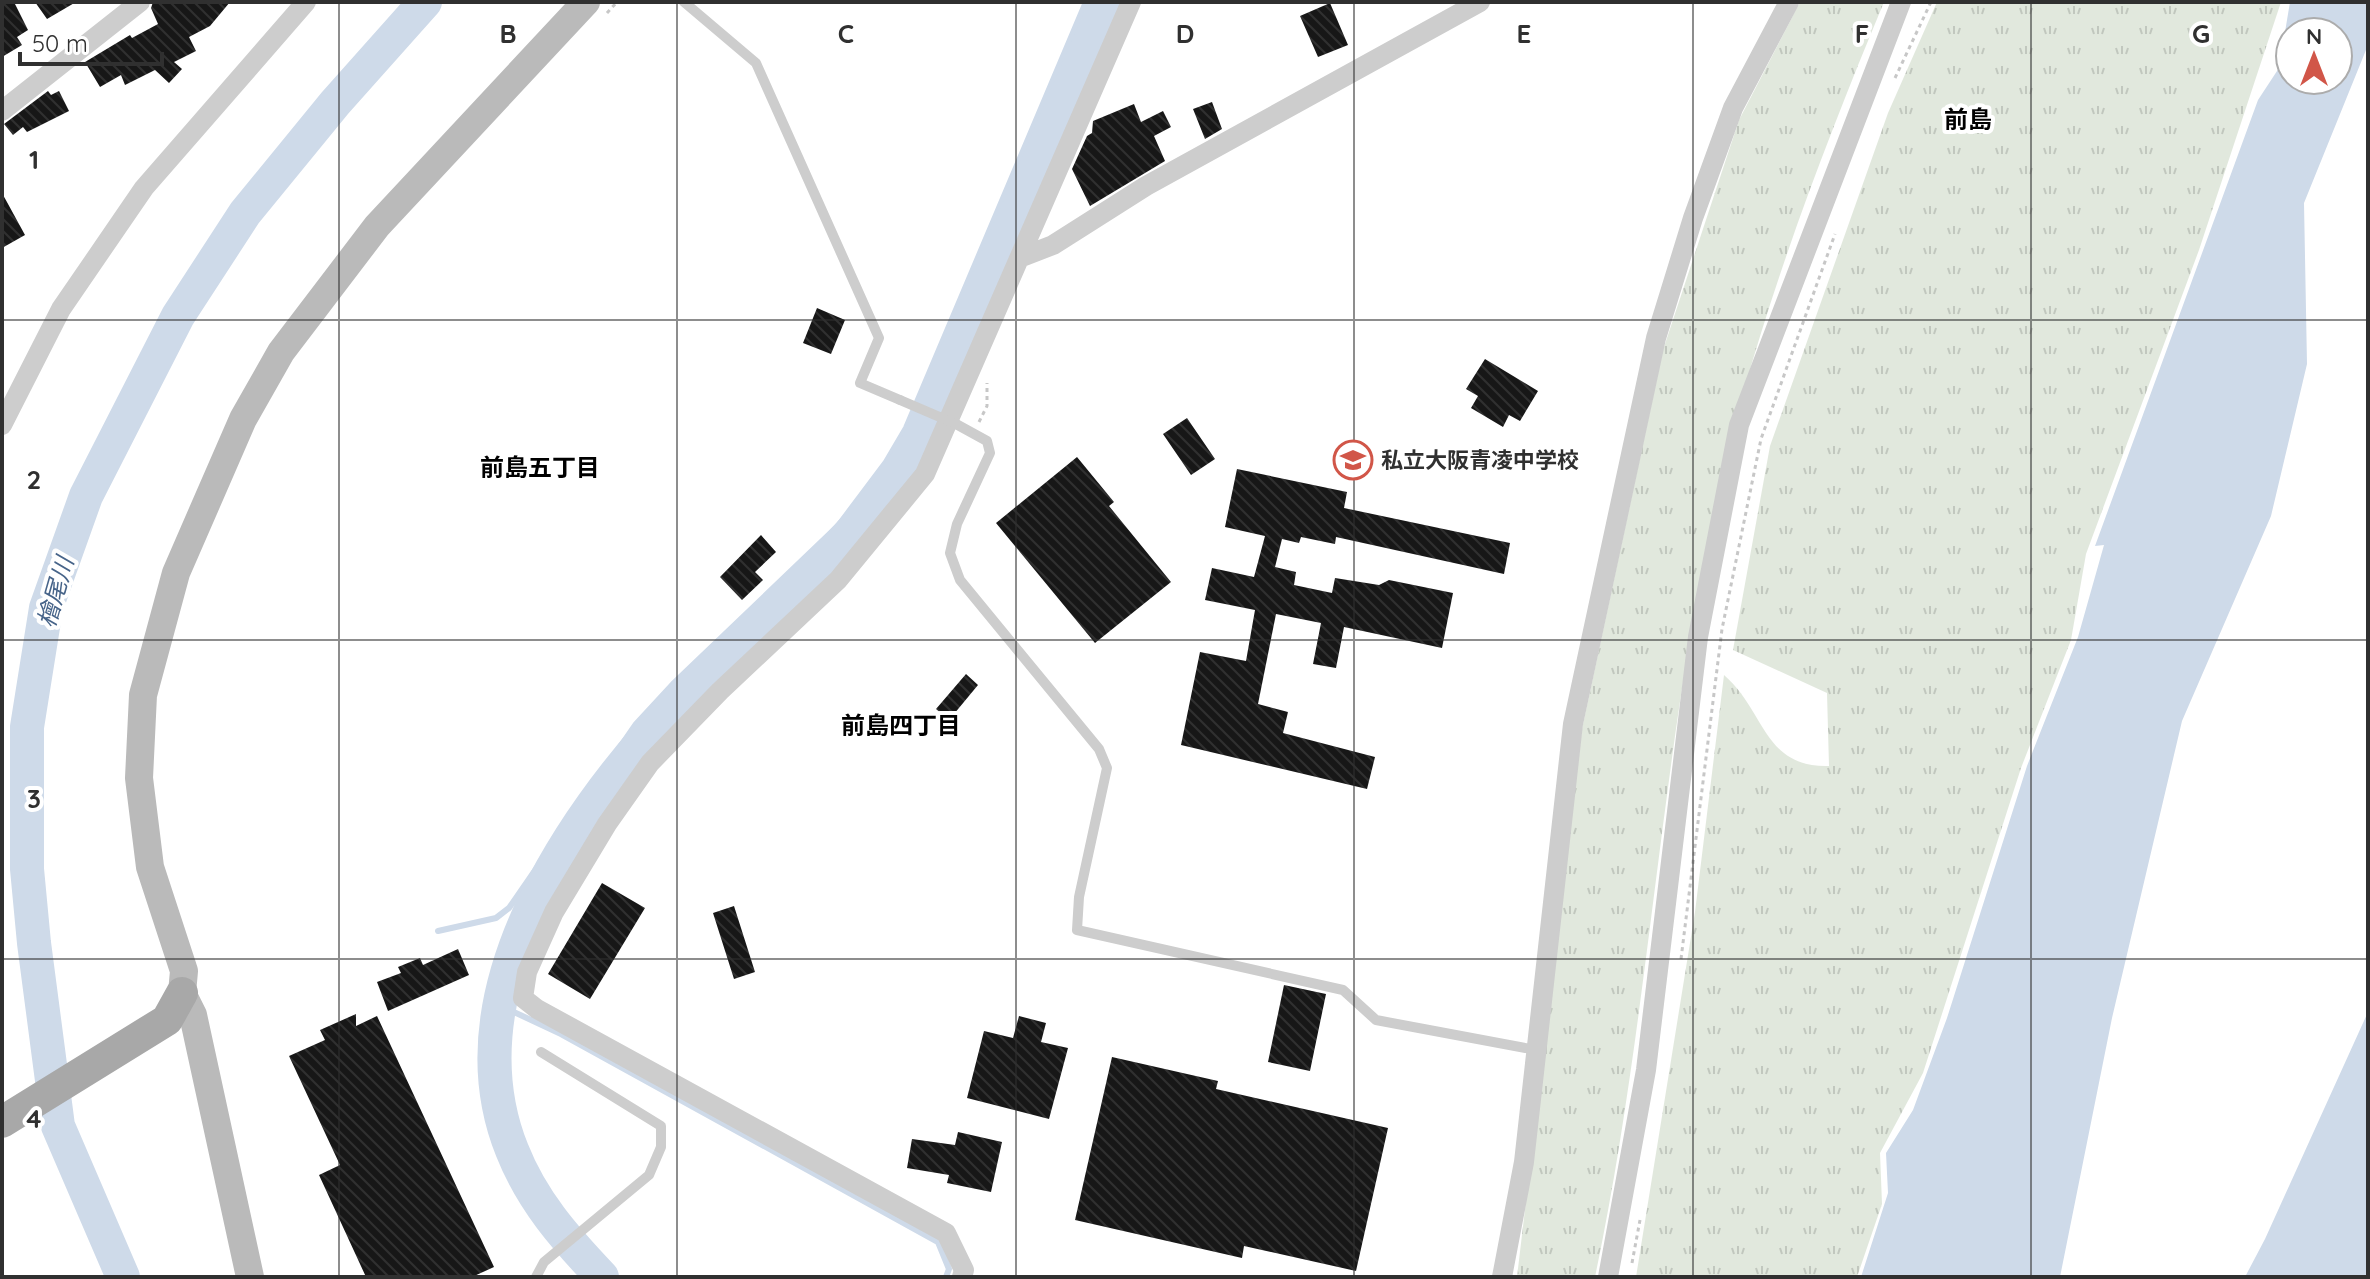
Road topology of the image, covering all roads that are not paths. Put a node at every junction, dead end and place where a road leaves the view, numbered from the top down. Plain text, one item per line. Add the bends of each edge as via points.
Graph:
1 (140, 2) edge
2 (306, 2) edge
3 (684, 2) edge
4 (1131, 2) edge
5 (1789, 2) edge
6 (1901, 2) edge
7 (1472, 4) edge
8 (594, 11) edge
9 (2, 111) edge
10 (1022, 257) junction
11 (2, 425) edge
12 (182, 993) junction
13 (1536, 1050) junction
14 (541, 1052) dead end
15 (2, 1122) edge
16 (250, 1277) edge
17 (536, 1277) edge
18 (962, 1277) edge
19 (1502, 1277) edge
20 (1608, 1277) edge

1 - 9 street
2 - 11 street via 144,188 61,309
3 - 13 lane, bridge via 756,63 879,338 860,383 987,441 990,453 957,524 950,553 960,580 1099,749 1107,768 1079,897 1077,930 1343,990 1376,1020
4 - 10 street via 1030,228
5 - 13 street via 1733,108 1656,338 1573,724
6 - 20 street via 1739,425 1698,637 1646,1070
7 - 10 street via 1146,186 1053,245
8 - 12 street via 377,226 281,352 243,419 176,573 143,695 139,778 150,867 184,971
10 - 18 street via 925,474 838,580 650,763 554,912 527,972 523,998 946,1233 964,1270
12 - 15 main road via 167,1020
12 - 16 street via 193,1015
13 - 19 street via 1524,1162
14 - 17 lane via 661,1126 661,1147 649,1175 544,1262

